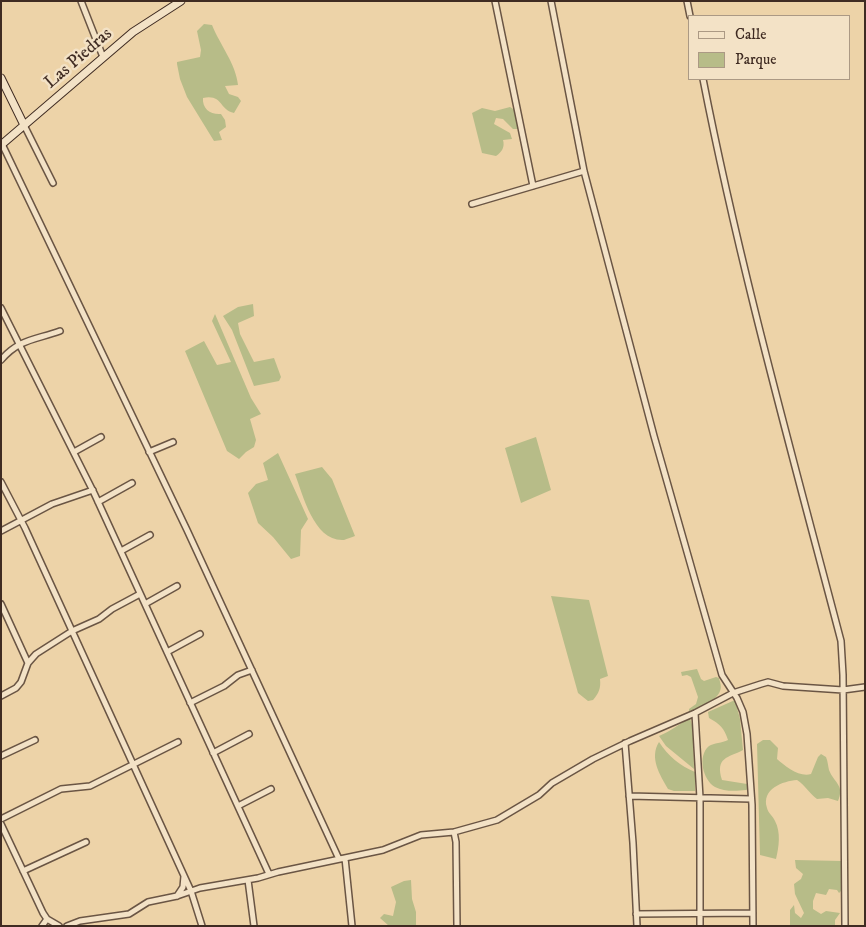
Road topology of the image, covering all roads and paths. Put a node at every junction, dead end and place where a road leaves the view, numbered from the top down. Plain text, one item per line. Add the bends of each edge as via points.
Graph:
1 (81, 1) edge
2 (181, 1) edge
3 (495, 1) edge
4 (551, 1) edge
5 (687, 1) edge
6 (690, 15) edge
7 (103, 57) junction
8 (1, 78) edge
9 (703, 80) edge
10 (24, 125) junction
11 (2, 145) edge
12 (584, 172) junction
13 (53, 183) dead end
14 (534, 186) junction
15 (472, 204) dead end
16 (1, 308) edge
17 (60, 331) dead end
18 (19, 343) junction
19 (1, 360) edge
20 (101, 437) dead end
21 (174, 442) dead end
22 (74, 452) junction
23 (149, 452) junction
24 (1, 482) edge
25 (132, 484) dead end
26 (93, 490) junction
27 (98, 502) junction
28 (21, 520) junction
29 (1, 531) edge
30 (150, 535) dead end
31 (121, 551) junction
32 (177, 586) dead end
33 (140, 594) junction
34 (1, 604) edge
35 (145, 604) junction
36 (72, 631) junction
37 (200, 634) dead end
38 (167, 652) junction
39 (28, 663) junction
40 (252, 670) junction
41 (865, 687) edge
42 (843, 690) junction
43 (733, 693) junction
44 (1, 696) edge
45 (190, 703) junction
46 (695, 713) junction
47 (249, 734) dead end
48 (35, 740) dead end
49 (178, 742) dead end
50 (625, 743) junction
51 (213, 753) junction
52 (1, 756) edge
53 (132, 764) junction
54 (270, 789) dead end
55 (629, 796) junction
56 (700, 798) junction
57 (751, 799) junction
58 (238, 806) junction
59 (1, 819) edge
60 (1, 824) edge
61 (454, 832) junction
62 (86, 842) dead end
63 (342, 858) junction
64 (23, 871) junction
65 (269, 874) junction
66 (184, 876) junction
67 (248, 880) junction
68 (191, 891) junction
69 (177, 896) junction
70 (700, 913) junction
71 (753, 913) junction
72 (636, 914) junction
73 (46, 919) junction
74 (42, 926) edge
75 (59, 926) edge
76 (67, 926) edge
77 (202, 926) edge
78 (254, 926) edge
79 (352, 926) edge
80 (457, 926) edge
81 (637, 926) edge
82 (700, 926) edge
83 (753, 926) edge
84 (846, 926) edge

1 - 7 street
2 - 7 street, Las Piedras via 133,32
3 - 14 street
4 - 12 street
5 - 6 street
7 - 10 street, Las Piedras
8 - 10 street
9 - 42 street via 749,292 841,641
10 - 11 street, Las Piedras
10 - 13 street
11 - 23 street
12 - 14 street
12 - 43 street via 722,674
14 - 15 street
16 - 18 street
17 - 18 street
18 - 19 street
18 - 22 street
20 - 22 street
21 - 23 street
22 - 26 street
23 - 40 street
24 - 28 street
25 - 27 street
26 - 27 street
26 - 28 street via 52,504
27 - 31 street
28 - 29 street
28 - 36 street
30 - 31 street
31 - 33 street
32 - 35 street
33 - 35 street
33 - 36 street
34 - 39 street
35 - 38 street
36 - 39 street via 36,654
36 - 53 street
37 - 38 street
38 - 45 street
39 - 44 street via 21,682
40 - 45 street
40 - 63 street
41 - 42 street
42 - 43 street via 768,682
42 - 84 street
43 - 46 street
43 - 57 street via 743,712 747,734
45 - 51 street
46 - 50 street
46 - 56 street
47 - 51 street
48 - 52 street
49 - 53 street
50 - 55 street
50 - 61 street via 552,783 503,817
51 - 58 street
53 - 59 street via 90,786 61,789
53 - 66 street
54 - 58 street
55 - 56 street
55 - 72 street
56 - 57 street
56 - 70 street
57 - 71 street
58 - 65 street
60 - 64 street
61 - 63 street via 421,835 383,850
61 - 80 street
62 - 64 street
63 - 65 street
63 - 79 street
64 - 73 street
65 - 67 street
66 - 68 street
66 - 69 street via 183,887
67 - 68 street
67 - 78 street
68 - 69 street
68 - 77 street
69 - 76 street via 148,902 129,914
70 - 71 street
70 - 72 street
70 - 82 street
71 - 83 street
72 - 81 street
73 - 74 street
73 - 75 street

